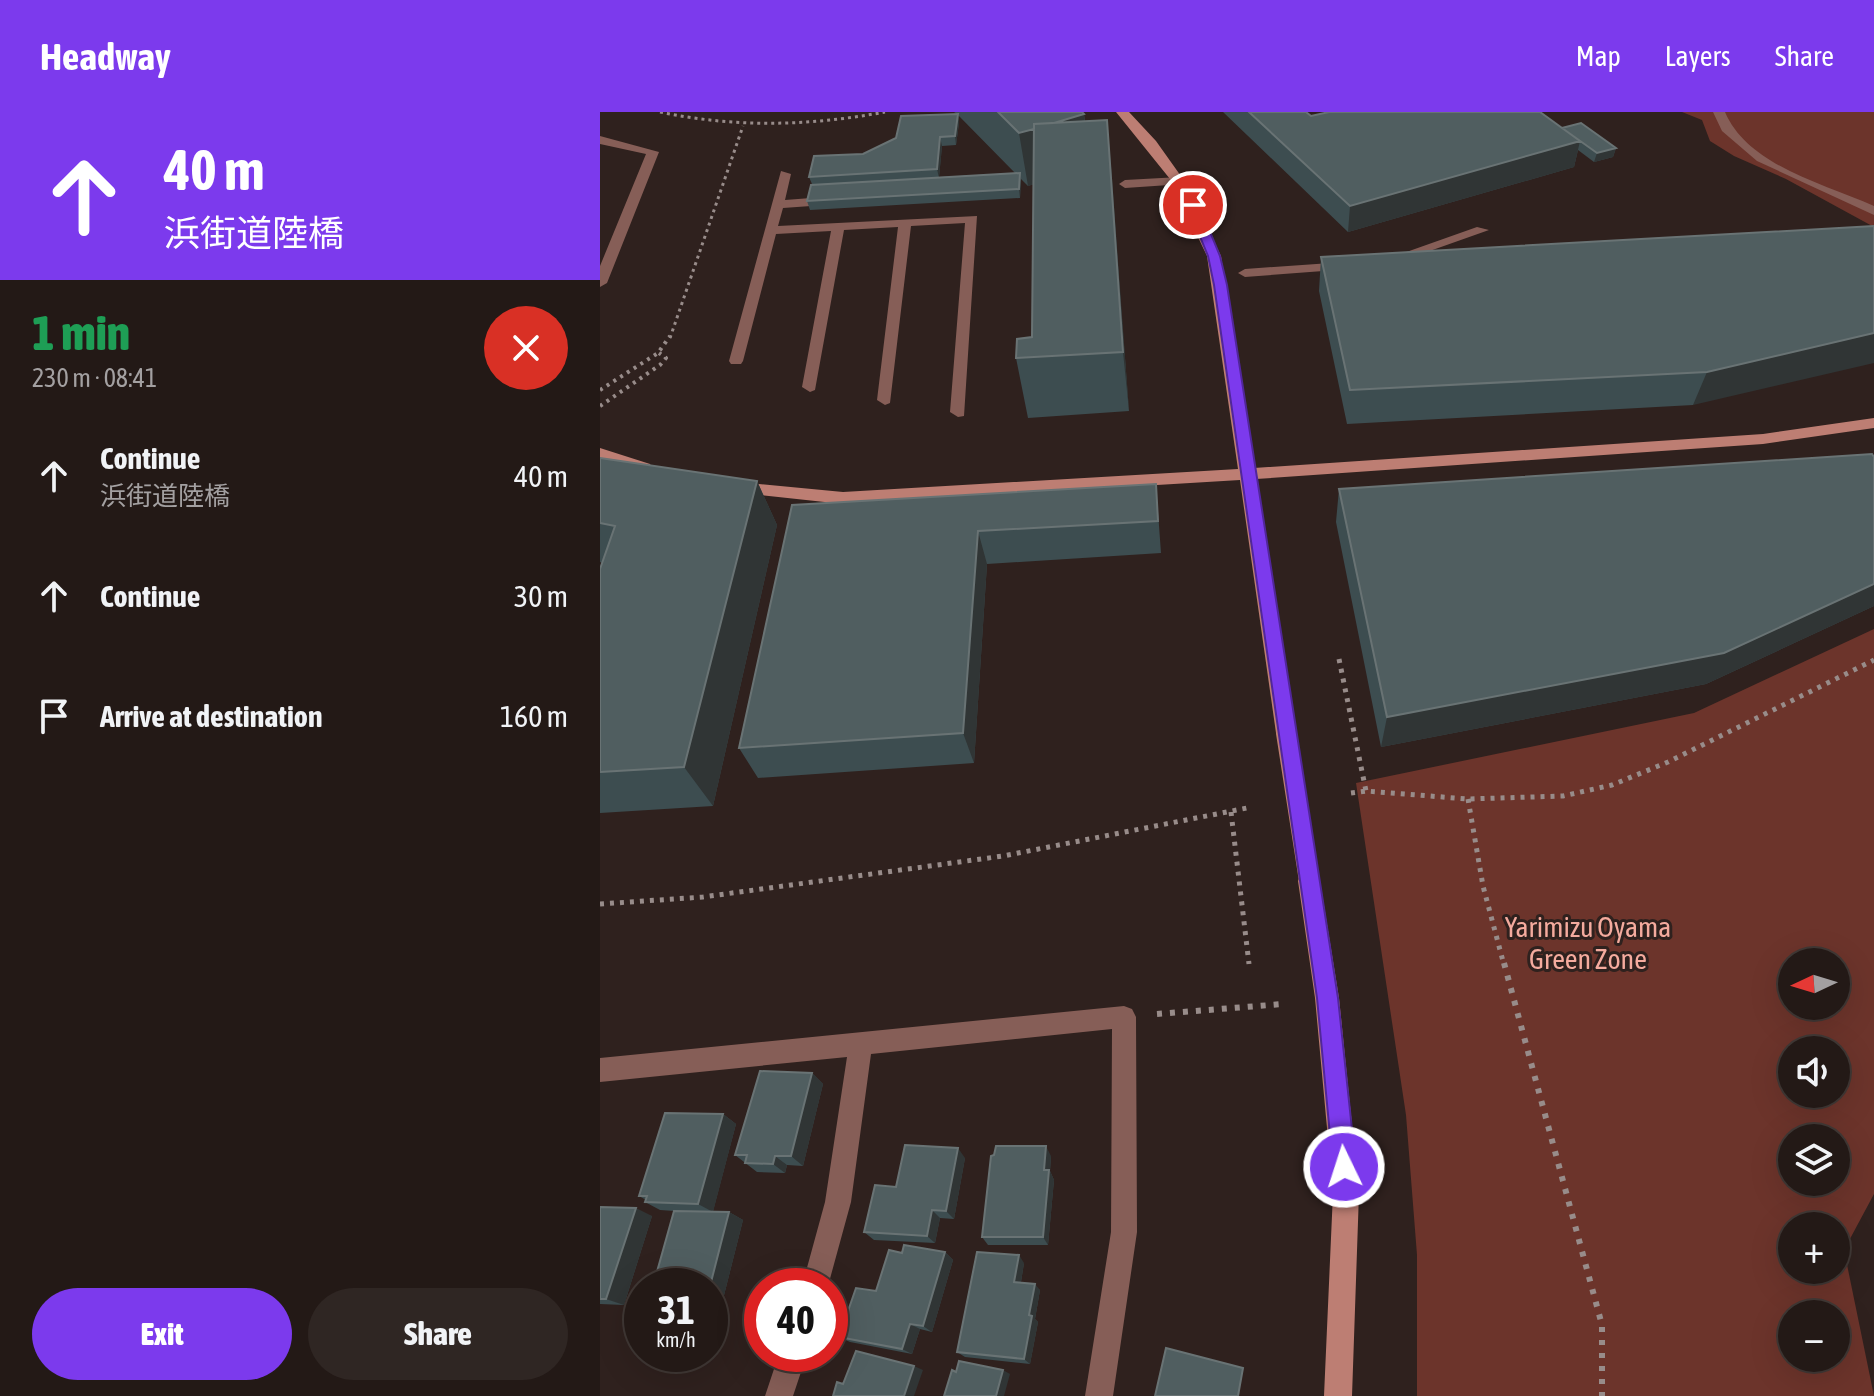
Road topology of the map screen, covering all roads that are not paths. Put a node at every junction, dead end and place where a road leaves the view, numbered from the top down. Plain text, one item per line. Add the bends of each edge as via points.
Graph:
1 (1122, 112) edge
2 (1719, 112) edge
3 (600, 140) edge
4 (785, 174) dead end
5 (1180, 181) junction
6 (1125, 184) dead end
7 (811, 202) edge
8 (777, 204) junction
9 (1874, 211) edge
10 (905, 223) junction
11 (838, 227) junction
12 (770, 230) junction
13 (1482, 230) dead end
14 (1245, 273) dead end
15 (600, 283) edge
16 (736, 361) dead end
17 (810, 387) dead end
18 (885, 400) dead end
19 (958, 412) dead end
20 (1874, 423) edge
21 (600, 453) edge
22 (658, 472) edge
23 (1247, 474) junction
24 (722, 485) edge
25 (860, 1046) junction
26 (600, 1070) edge
27 (820, 1268) edge
28 (787, 1372) edge
29 (779, 1396) edge
30 (1099, 1396) edge
31 (1338, 1396) edge

1 - 5 street
2 - 9 street via 1729,133 1749,151
3 - 15 street via 653,152
4 - 8 street
5 - 6 street
5 - 23 street via 1214,256
7 - 8 street
8 - 12 street
10 - 11 street
10 - 18 street
10 - 19 street via 972,219
11 - 12 street
11 - 17 street
12 - 16 street
13 - 14 street via 1370,264
20 - 23 street via 1763,439
21 - 22 street
23 - 24 street via 843,498
23 - 31 street, bridge via 1327,998 1346,1193
25 - 26 street
25 - 27 street via 838,1202
25 - 30 street via 1124,1017 1124,1232
28 - 29 street

